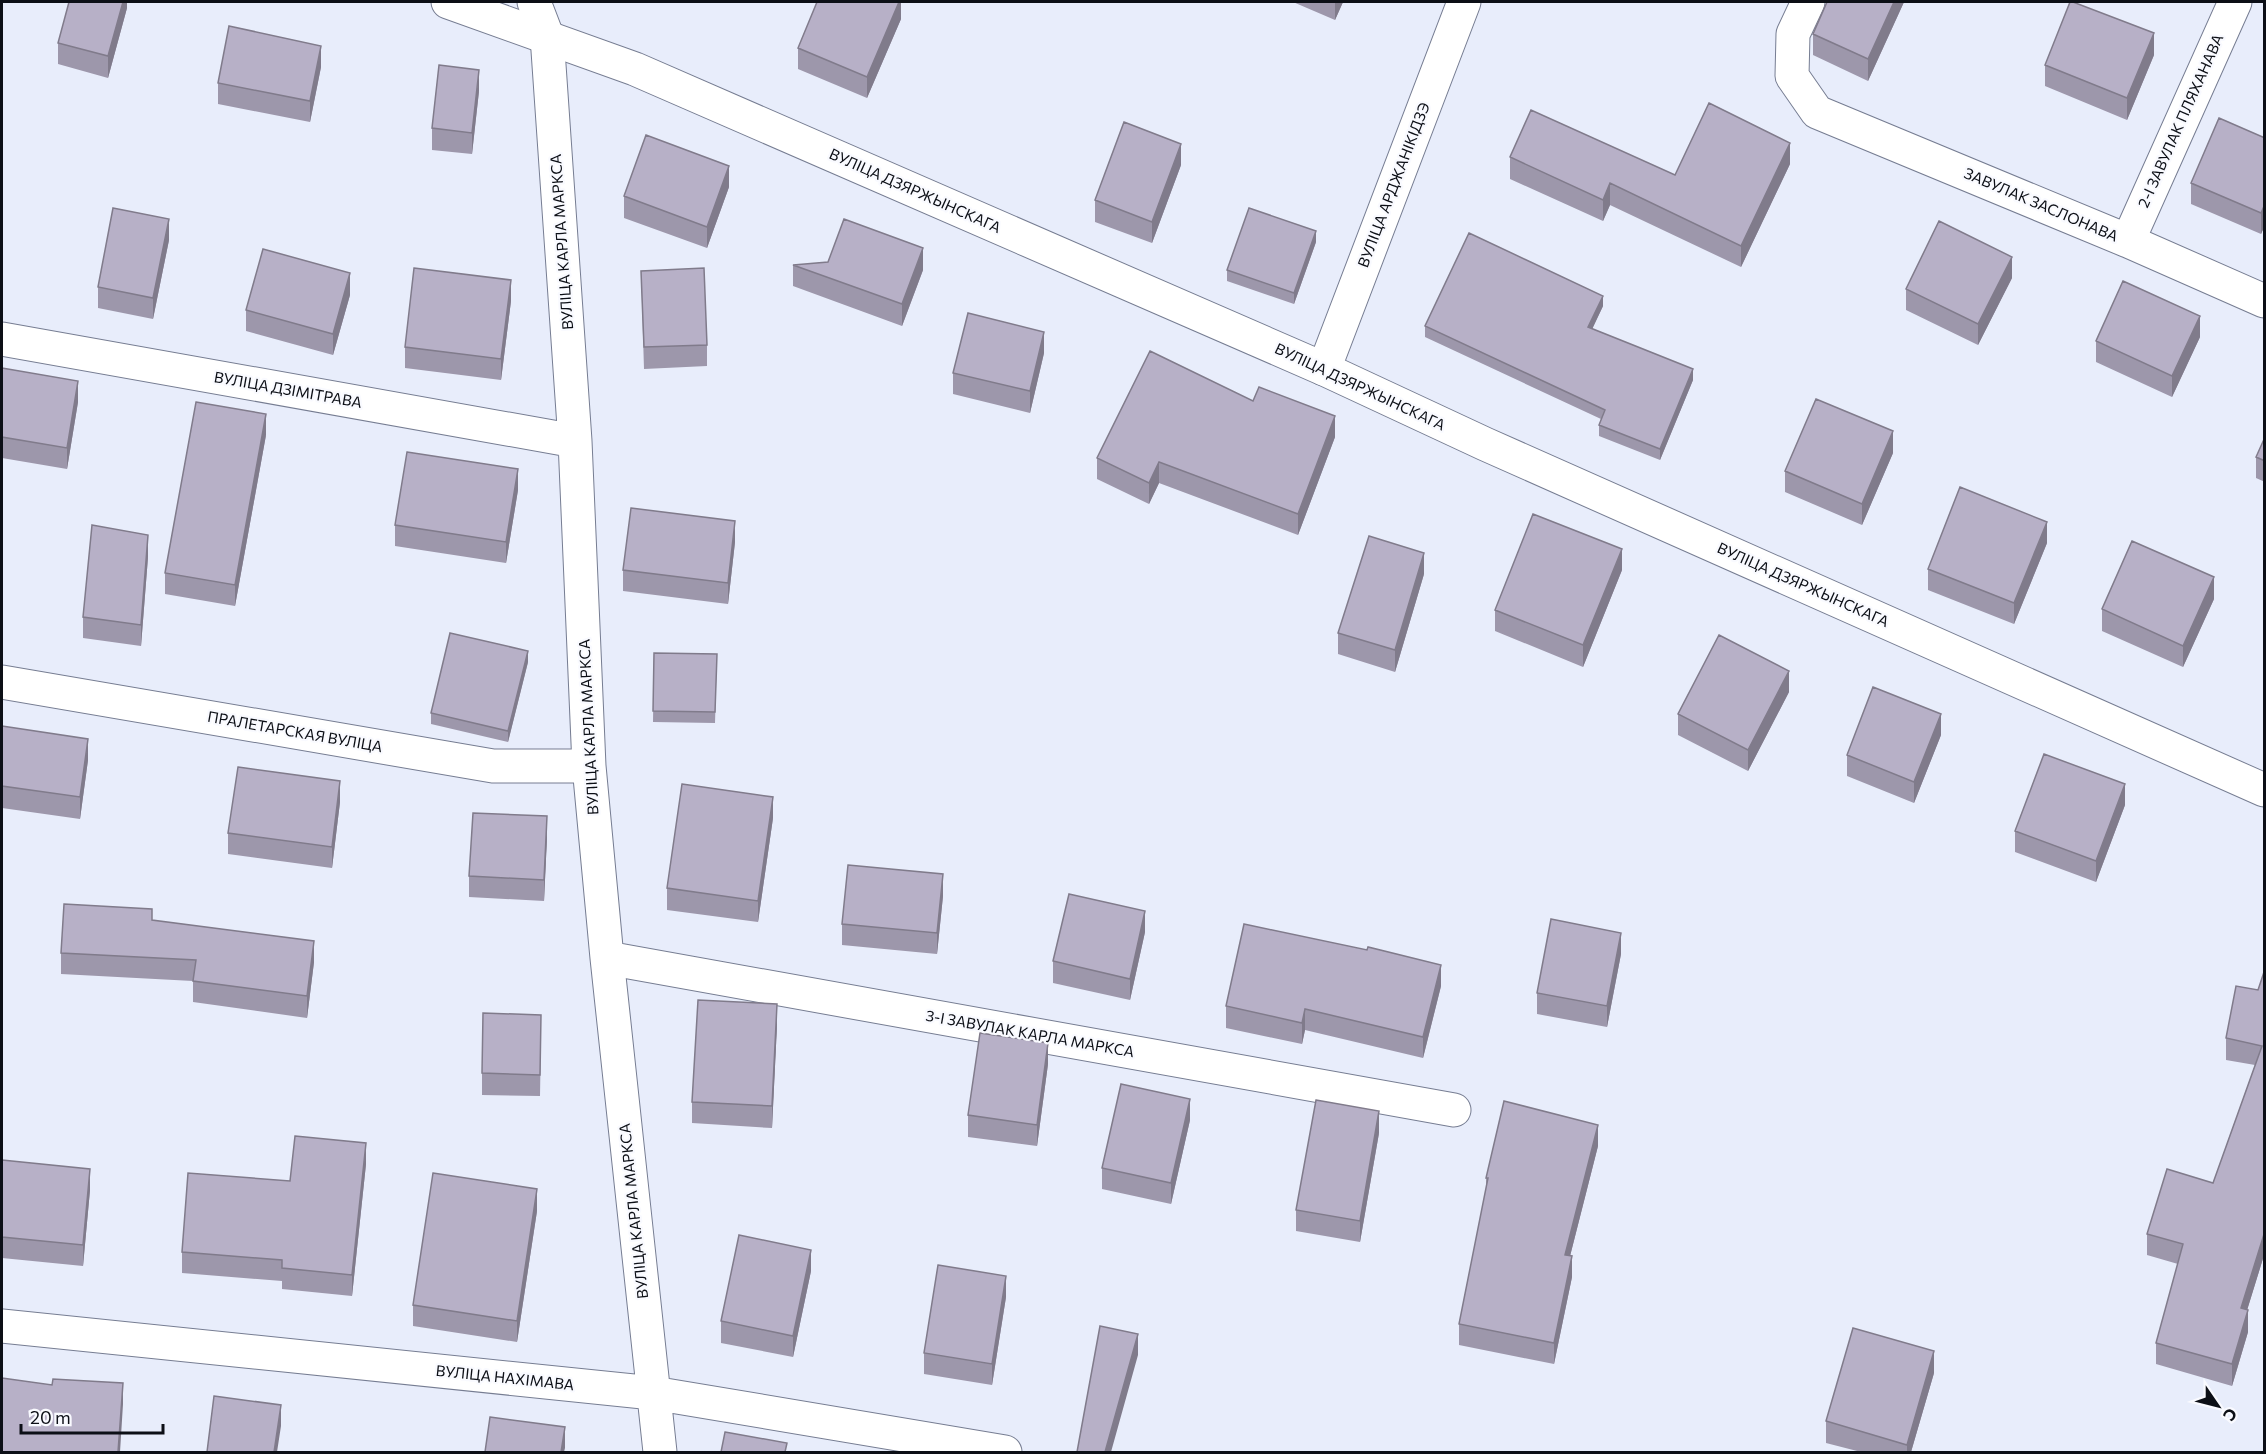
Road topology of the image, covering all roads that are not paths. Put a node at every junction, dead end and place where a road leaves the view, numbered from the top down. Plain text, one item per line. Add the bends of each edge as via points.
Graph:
1 (448, 2) edge
2 (534, 2) edge
3 (1464, 2) edge
4 (1808, 2) edge
5 (2235, 2) edge
6 (547, 36) junction
7 (2128, 241) junction
8 (2265, 301) edge
9 (2, 339) edge
10 (1324, 369) junction
11 (575, 441) junction
12 (2, 682) edge
13 (589, 766) junction
14 (2265, 790) edge
15 (607, 958) junction
16 (1454, 1110) dead end
17 (2, 1326) edge
18 (653, 1393) junction
19 (660, 1452) edge
20 (1005, 1452) edge

1 - 6 street, ВУЛІЦА ДЗЯРЖЫНСКАГА
2 - 6 street, ВУЛІЦА КАРЛА МАРКСА
3 - 10 street, ВУЛІЦА АРДЖАНІКІДЗЭ
4 - 7 street, ЗАВУЛАК ЗАСЛОНАВА via 1793,34 1792,76 1817,112
5 - 7 street, 2-І ЗАВУЛАК ПЛЯХАНАВА
6 - 10 street, ВУЛІЦА ДЗЯРЖЫНСКАГА via 636,69
6 - 11 street, ВУЛІЦА КАРЛА МАРКСА
7 - 8 street, ЗАВУЛАК ЗАСЛОНАВА
9 - 11 street, ВУЛІЦА ДЗІМІТРАВА
10 - 14 street, ВУЛІЦА ДЗЯРЖЫНСКАГА
11 - 13 street, ВУЛІЦА КАРЛА МАРКСА
12 - 13 street, ПРАЛЕТАРСКАЯ ВУЛІЦА via 493,766
13 - 15 street, ВУЛІЦА КАРЛА МАРКСА
15 - 16 street, 3-І ЗАВУЛАК КАРЛА МАРКСА
15 - 18 street, ВУЛІЦА КАРЛА МАРКСА
17 - 18 street, ВУЛІЦА НАХІМАВА
18 - 19 street, ВУЛІЦА КАРЛА МАРКСА
18 - 20 street, ВУЛІЦА НАХІМАВА

